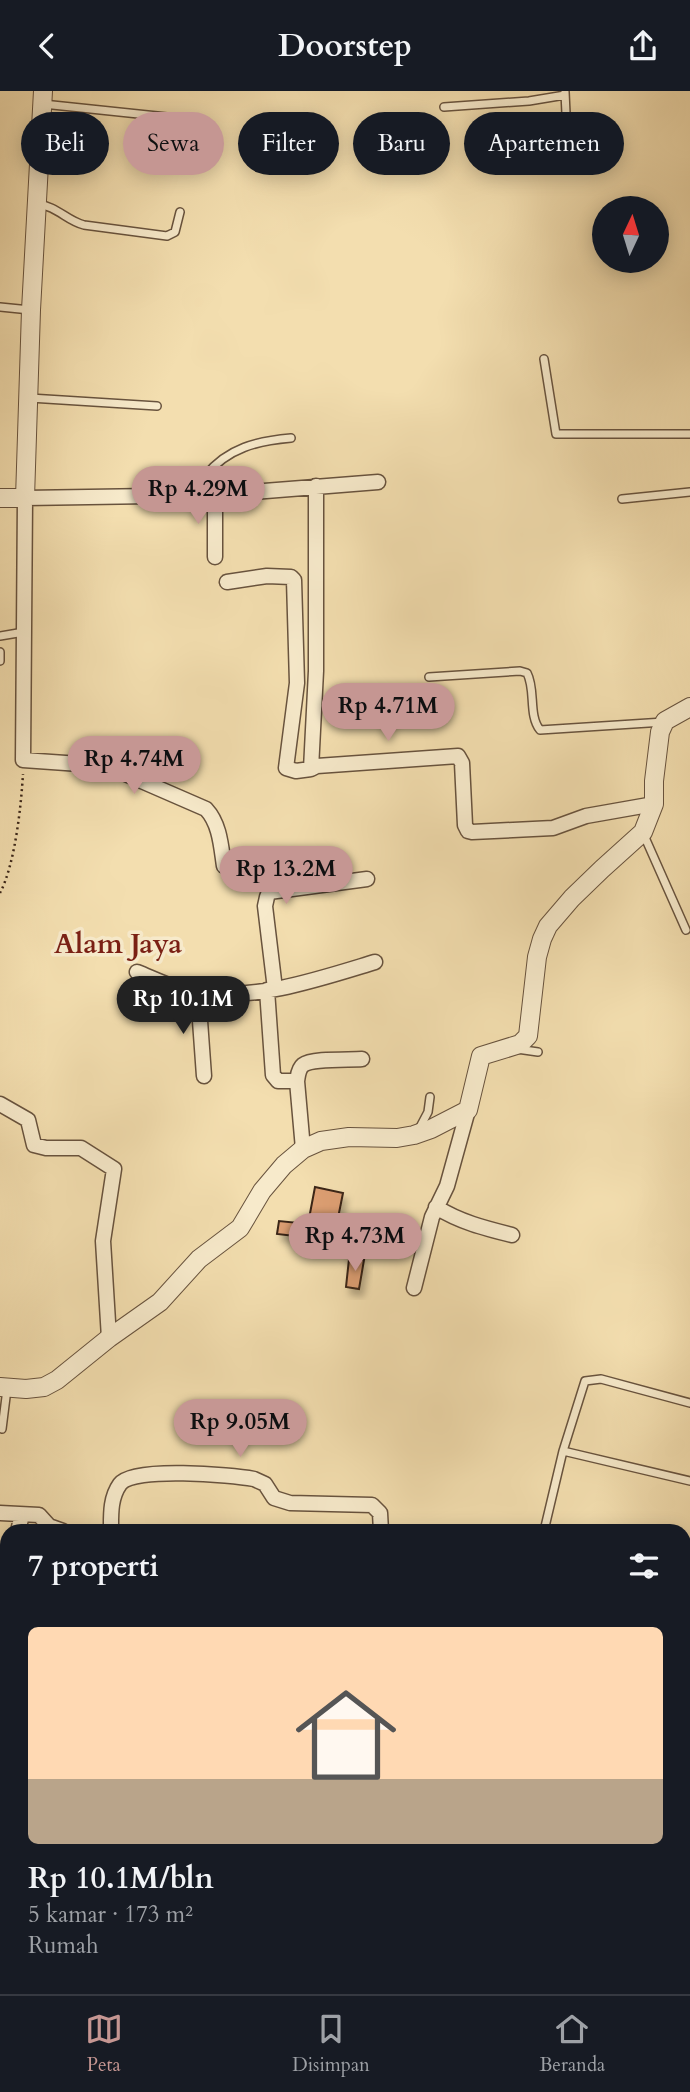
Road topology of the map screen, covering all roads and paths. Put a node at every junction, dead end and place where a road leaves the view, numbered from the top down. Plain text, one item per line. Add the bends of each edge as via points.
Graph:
1 (565, 93) edge
2 (43, 97) edge
3 (444, 107) dead end
4 (140, 112) edge
5 (566, 112) edge
6 (37, 204) junction
7 (180, 212) dead end
8 (0, 307) edge
9 (31, 310) junction
10 (544, 359) dead end
11 (30, 398) junction
12 (157, 406) dead end
13 (690, 434) edge
14 (290, 438) dead end
15 (378, 482) dead end
16 (316, 486) junction
17 (690, 492) edge
18 (197, 495) junction
19 (215, 495) junction
20 (0, 498) edge
21 (25, 498) junction
22 (622, 499) dead end
23 (215, 557) dead end
24 (227, 582) dead end
25 (25, 632) junction
26 (0, 636) edge
27 (0, 652) edge
28 (0, 661) edge
29 (429, 677) dead end
30 (690, 707) edge
31 (665, 722) junction
32 (23, 760) junction
33 (311, 769) junction
34 (654, 804) junction
35 (643, 832) junction
36 (224, 866) dead end
37 (367, 879) dead end
38 (0, 893) edge
39 (686, 930) dead end
40 (375, 962) dead end
41 (137, 972) dead end
42 (271, 990) junction
43 (198, 993) junction
44 (509, 1048) junction
45 (538, 1052) dead end
46 (362, 1059) dead end
47 (204, 1076) dead end
48 (297, 1081) junction
49 (430, 1097) dead end
50 (0, 1104) edge
51 (468, 1110) junction
52 (414, 1135) junction
53 (303, 1149) junction
54 (436, 1207) junction
55 (512, 1235) dead end
56 (414, 1288) dead end
57 (109, 1338) junction
58 (4, 1388) edge
59 (690, 1403) edge
60 (2, 1429) dead end
61 (563, 1451) junction
62 (690, 1481) edge
63 (0, 1513) edge
64 (22, 1515) junction
65 (20, 1524) edge
66 (47, 1524) edge
67 (111, 1524) edge
68 (381, 1524) edge
69 (546, 1524) edge

1 - 3 lane via 529,101
1 - 5 lane
2 - 4 lane
2 - 6 street
6 - 7 lane via 63,212 75,223 167,236 175,232
6 - 9 street
8 - 9 lane
9 - 11 street
10 - 13 lane via 556,434
11 - 12 lane
11 - 21 street
14 - 18 lane via 235,450 215,463 197,486
15 - 16 street
16 - 19 street
16 - 33 street
17 - 22 lane
18 - 19 street
18 - 21 street
19 - 23 street
20 - 21 street
21 - 25 street
24 - 33 street via 267,576 294,580 297,683 286,768
25 - 26 lane
25 - 32 street
27 - 28 lane
29 - 31 lane via 527,673 540,730
30 - 31 street
31 - 34 street via 657,746
32 - 36 street via 114,769 206,809 217,826
32 - 38 path via 14,844
33 - 34 street via 458,756 466,825 472,832 553,828 586,816
34 - 35 street
35 - 39 lane
35 - 44 street via 548,926 537,957 529,1032 524,1042
37 - 42 street via 269,892 265,906
40 - 42 street
41 - 43 street
42 - 43 street
42 - 48 street via 273,1075 278,1081
43 - 47 street
44 - 45 lane
44 - 51 street via 479,1059
46 - 48 street via 303,1064
48 - 53 street
49 - 52 lane via 425,1119
50 - 57 street via 28,1120 34,1145 81,1148 113,1167 103,1251
51 - 52 street
51 - 54 street via 447,1186
52 - 53 street via 349,1137
53 - 57 street via 262,1191 240,1228 199,1259 160,1302
54 - 55 street via 453,1218
54 - 56 street
57 - 58 street via 44,1387
58 - 60 lane
59 - 61 lane via 601,1379 585,1381
61 - 62 lane
61 - 69 lane
63 - 64 street
64 - 65 street
64 - 66 street via 40,1515
67 - 68 street via 112,1497 121,1482 165,1473 254,1479 265,1484 274,1498 290,1503 372,1505 380,1513

